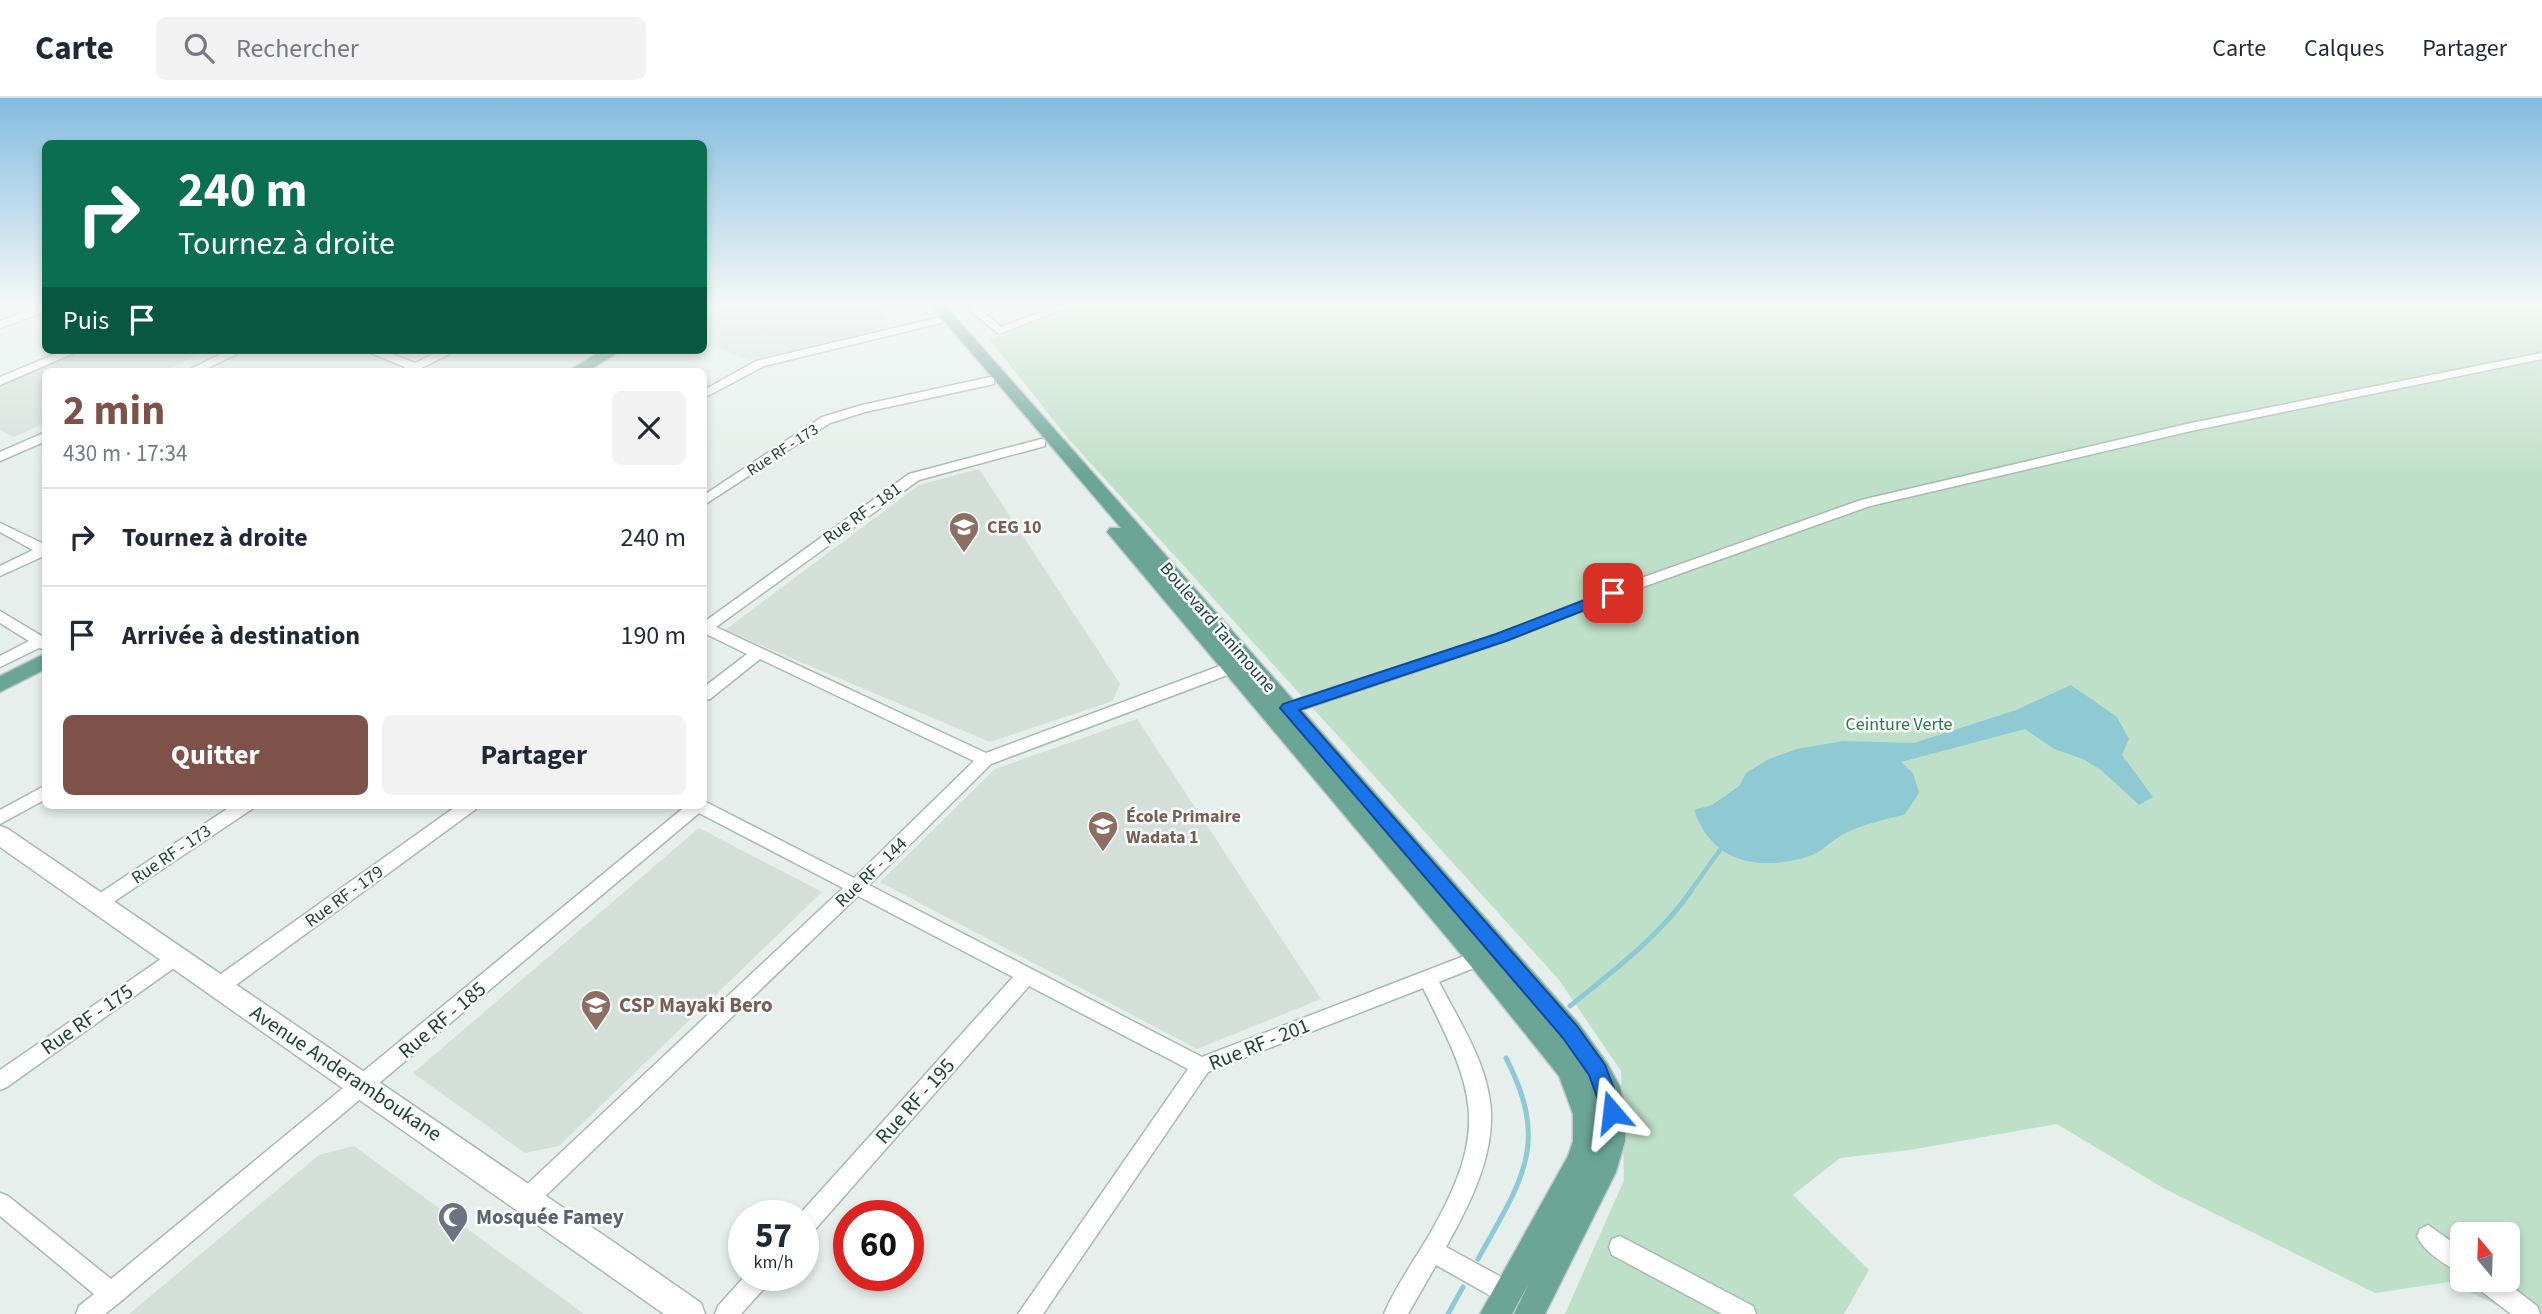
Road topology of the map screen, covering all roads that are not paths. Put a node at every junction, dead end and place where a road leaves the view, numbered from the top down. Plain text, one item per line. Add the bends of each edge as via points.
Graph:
1 (49, 361) edge
2 (769, 361) edge
3 (974, 361) edge
4 (978, 361) edge
5 (2519, 361) edge
6 (0, 381) edge
7 (990, 381) junction
8 (707, 393) edge
9 (1036, 430) junction
10 (42, 438) edge
11 (0, 441) edge
12 (17, 449) junction
13 (0, 457) edge
14 (707, 499) edge
15 (3, 531) edge
16 (42, 548) edge
17 (42, 551) edge
18 (0, 572) edge
19 (0, 616) edge
20 (707, 625) edge
21 (707, 628) edge
22 (42, 648) edge
23 (42, 650) edge
24 (42, 651) edge
25 (758, 653) junction
26 (0, 662) edge
27 (1244, 663) junction
28 (0, 685) edge
29 (707, 693) edge
30 (1280, 711) junction
31 (985, 760) junction
32 (42, 793) edge
33 (240, 809) edge
34 (464, 809) edge
35 (693, 809) edge
36 (706, 809) edge
37 (0, 818) edge
38 (0, 835) edge
39 (856, 887) junction
40 (97, 904) junction
41 (174, 958) junction
42 (1479, 958) junction
43 (1027, 975) junction
44 (1428, 978) junction
45 (218, 987) junction
46 (1201, 1066) junction
47 (0, 1081) edge
48 (364, 1086) junction
49 (529, 1197) junction
50 (0, 1203) edge
51 (819, 1209) edge
52 (2428, 1236) dead end
53 (1620, 1247) dead end
54 (1430, 1250) junction
55 (2450, 1253) edge
56 (747, 1291) edge
57 (2501, 1292) edge
58 (1506, 1293) junction
59 (112, 1294) junction
60 (87, 1314) edge
61 (690, 1314) edge
62 (726, 1314) edge
63 (1029, 1314) edge
64 (1395, 1314) edge
65 (1495, 1314) edge
66 (1529, 1314) edge
67 (1745, 1314) edge
68 (2529, 1314) edge

1 - 6 street
2 - 8 street
3 - 7 main road, Boulevard Tanimoune
4 - 9 main road, Boulevard Tanimoune
5 - 30 street via 2191,427 1866,503 1635,584 1501,638
7 - 9 main road, Boulevard Tanimoune
7 - 14 street, Rue RF - 173 via 826,420
9 - 20 street, Rue RF - 181 via 914,477
9 - 27 main road, Boulevard Tanimoune
10 - 12 street
11 - 12 street
12 - 13 street
15 - 16 street
17 - 18 street
19 - 22 street
21 - 25 street
23 - 26 street
24 - 28 main road
25 - 29 street
25 - 31 street
27 - 30 main road, Boulevard Tanimoune
27 - 31 street
30 - 42 main road, Boulevard Tanimoune
30 - 66 main road, Boulevard Tanimoune via 1506,955 1570,1032 1606,1087 1612,1112 1606,1163
31 - 39 street, Rue RF - 144
32 - 37 street
33 - 40 street, Rue RF - 173
34 - 45 street, Rue RF - 179
35 - 48 street, Rue RF - 185
36 - 39 street
38 - 40 street, Avenue Anderamboukane
39 - 43 street
39 - 49 street, Rue RF - 144
40 - 41 street, Avenue Anderamboukane
41 - 45 street, Avenue Anderamboukane
41 - 47 street, Rue RF - 175
42 - 44 street, Rue RF - 201
42 - 58 main road, Boulevard Tanimoune via 1570,1070 1587,1114 1581,1160
43 - 46 street
43 - 51 street, Rue RF - 195
44 - 46 street, Rue RF - 201
44 - 54 street via 1472,1069 1482,1116 1479,1150 1469,1178
45 - 48 street, Avenue Anderamboukane
46 - 63 street, Rue RF - 201
48 - 49 street, Avenue Anderamboukane
48 - 59 street, Rue RF - 185
49 - 61 street, Avenue Anderamboukane
50 - 59 street
52 - 55 street
53 - 67 street
54 - 58 street
54 - 64 street
56 - 62 street
57 - 68 street
58 - 65 main road, Boulevard Tanimoune
59 - 60 street, Rue RF - 185

